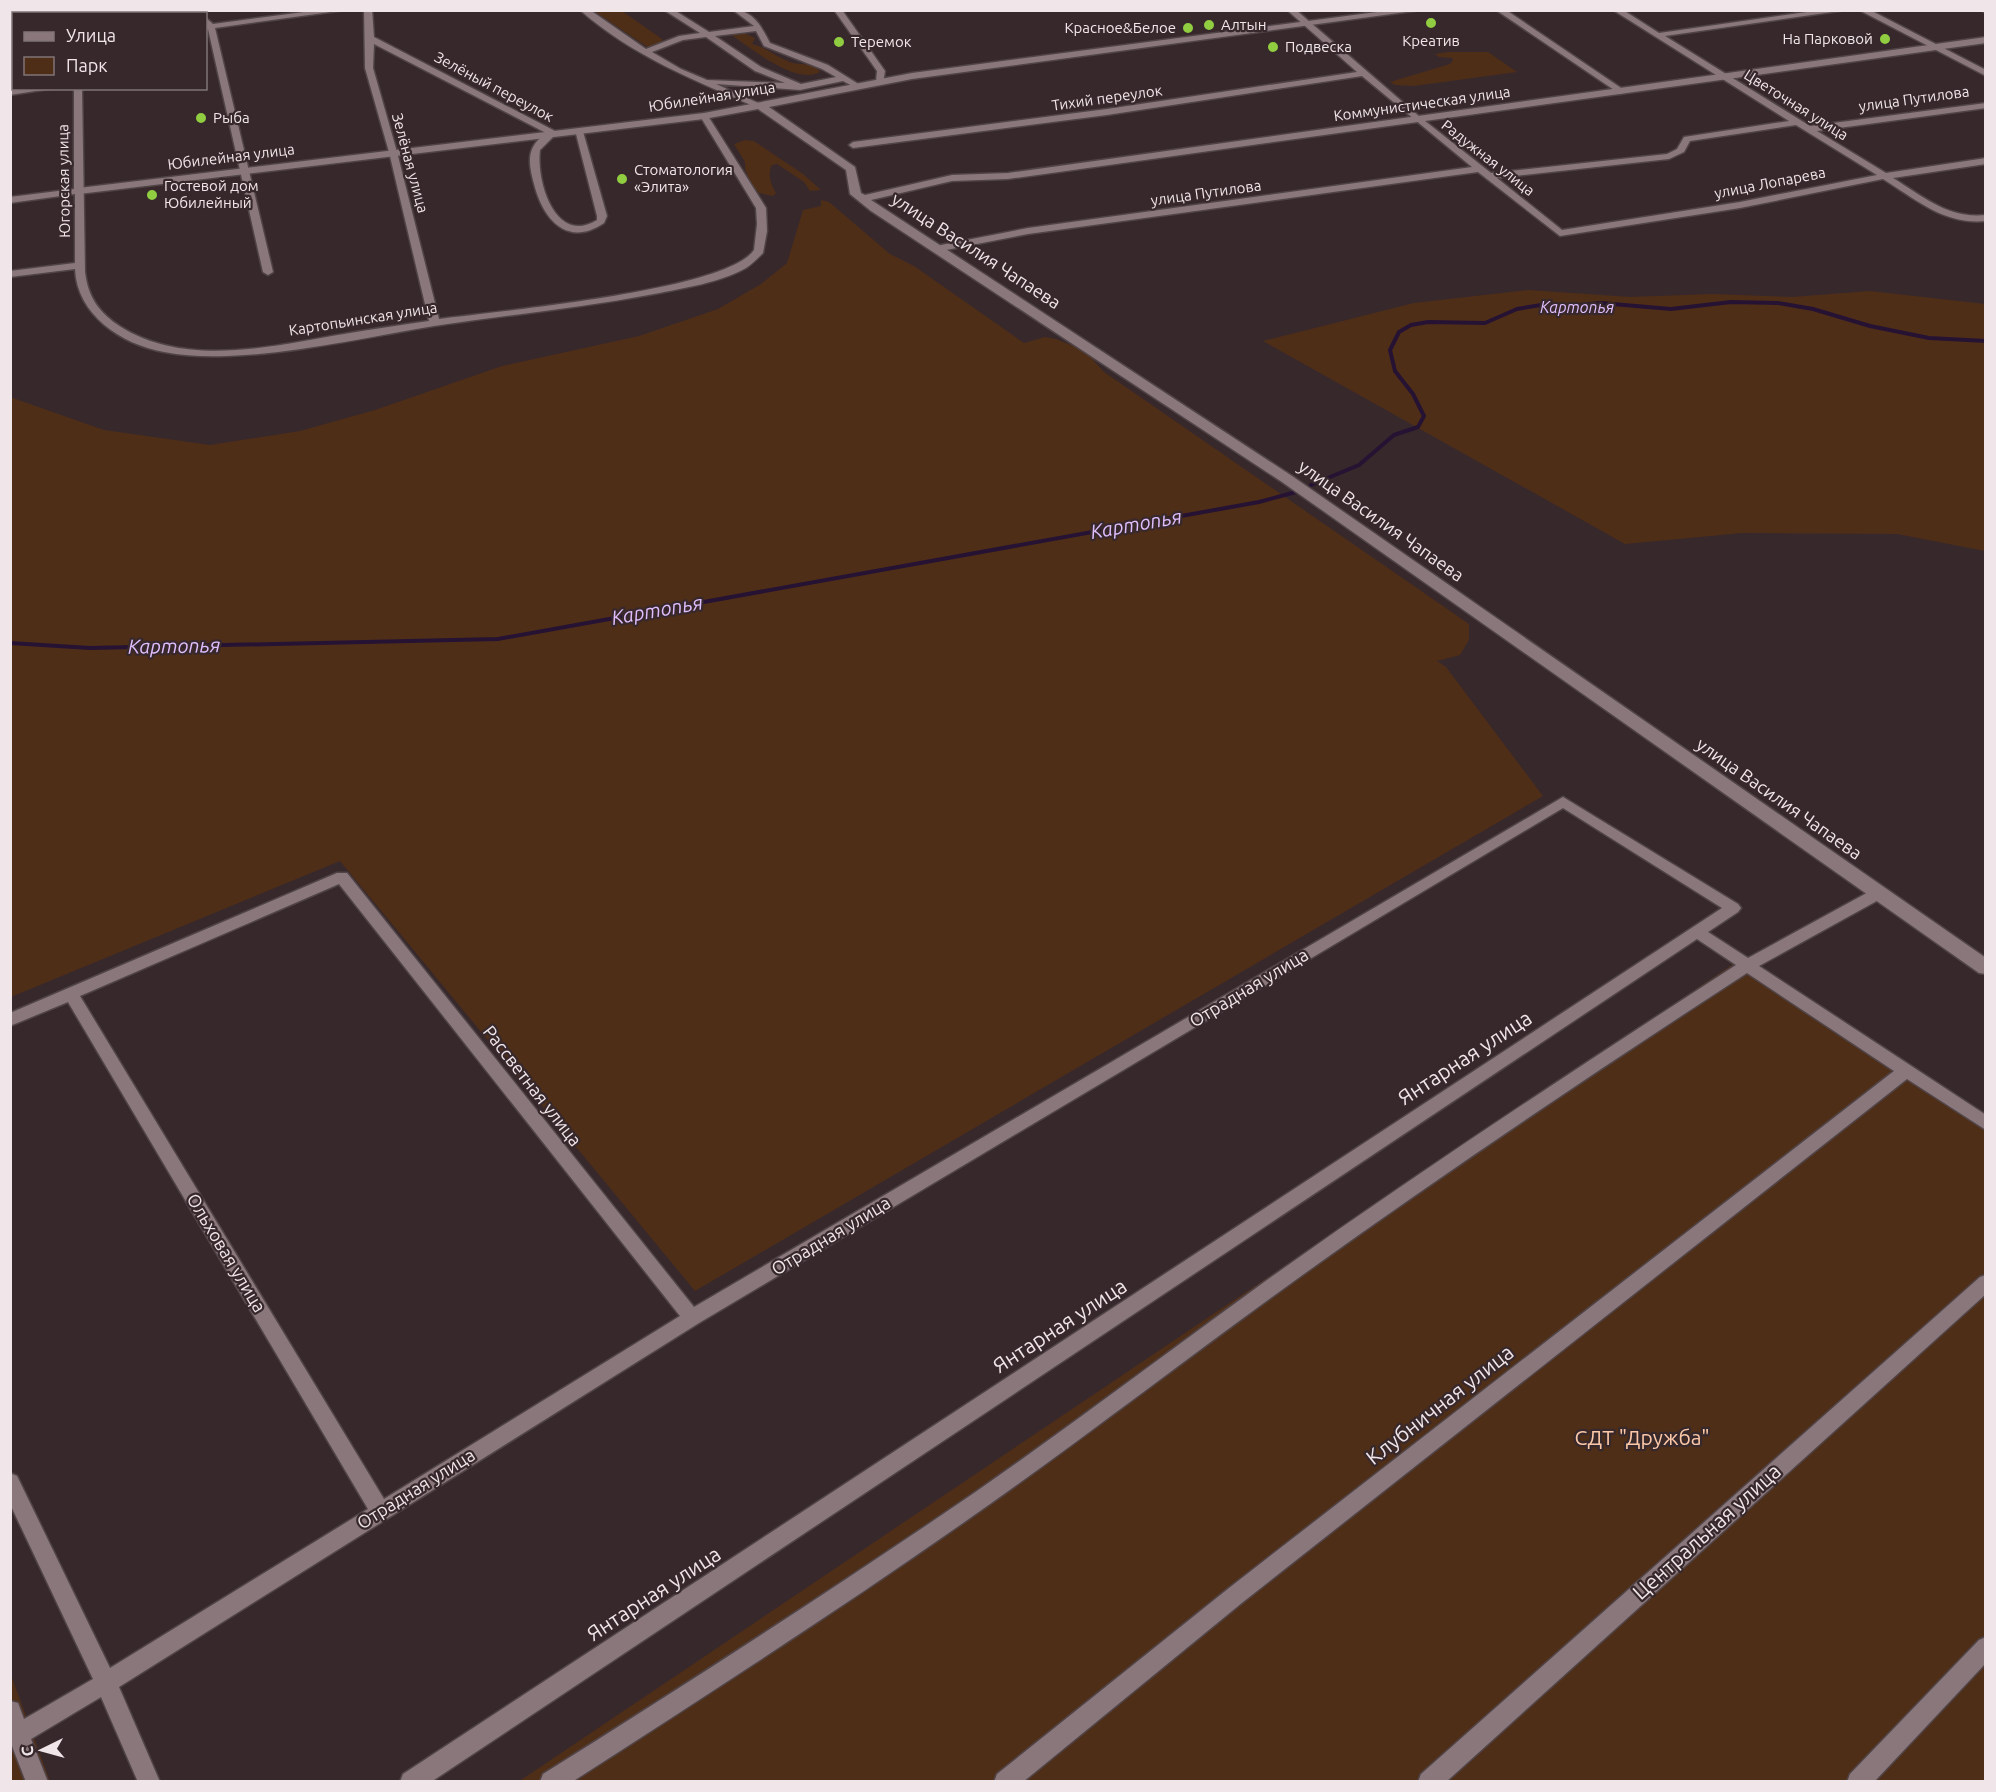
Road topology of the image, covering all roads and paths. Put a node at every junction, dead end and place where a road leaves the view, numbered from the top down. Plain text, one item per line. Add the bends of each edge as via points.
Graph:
1 (341, 10) edge
2 (368, 10) edge
3 (584, 10) edge
4 (668, 10) edge
5 (737, 10) edge
6 (838, 10) edge
7 (1291, 10) edge
8 (1417, 10) edge
9 (1500, 10) edge
10 (1617, 10) edge
11 (1842, 10) edge
12 (1863, 10) edge
13 (207, 24) edge
14 (1308, 25) junction
15 (760, 28) junction
16 (706, 35) junction
17 (1658, 35) junction
18 (369, 38) junction
19 (1986, 40) edge
20 (1936, 48) junction
21 (645, 52) junction
22 (1364, 73) junction
23 (1986, 74) edge
24 (1726, 77) junction
25 (844, 78) junction
26 (692, 79) junction
27 (880, 82) junction
28 (856, 86) junction
29 (800, 87) junction
30 (35, 90) edge
31 (78, 90) edge
32 (1623, 92) junction
33 (10, 93) edge
34 (1986, 105) edge
35 (761, 106) junction
36 (704, 116) junction
37 (1417, 119) junction
38 (1799, 122) junction
39 (1810, 129) junction
40 (579, 130) junction
41 (552, 133) junction
42 (853, 145) dead end
43 (393, 152) junction
44 (1986, 161) edge
45 (1481, 169) junction
46 (246, 170) junction
47 (1489, 176) junction
48 (1886, 176) junction
49 (79, 191) junction
50 (864, 199) junction
51 (10, 200) edge
52 (1986, 218) edge
53 (1560, 233) joint
54 (936, 249) junction
55 (80, 268) junction
56 (268, 272) dead end
57 (10, 274) edge
58 (435, 323) junction
59 (1563, 802) joint
60 (1879, 893) junction
61 (1698, 932) junction
62 (1748, 965) junction
63 (1986, 968) edge
64 (71, 994) junction
65 (10, 1020) edge
66 (1906, 1071) junction
67 (1986, 1124) edge
68 (1986, 1282) edge
69 (692, 1318) junction
70 (10, 1482) edge
71 (380, 1511) junction
72 (1986, 1647) edge
73 (106, 1683) junction
74 (10, 1711) edge
75 (20, 1733) junction
76 (37, 1782) edge
77 (149, 1782) edge
78 (411, 1782) edge
79 (551, 1782) edge
80 (1005, 1782) edge
81 (1429, 1782) edge
82 (1858, 1782) edge

1 - 13 street
2 - 18 street, Зелёная улица
3 - 21 street
4 - 16 street
5 - 15 street
6 - 27 street via 881,71
7 - 14 street, Радужная улица
8 - 14 street, Юбилейная улица
9 - 32 street
10 - 17 street, Цветочная улица
11 - 17 street
12 - 20 street
13 - 46 street
14 - 22 street, Радужная улица
14 - 27 street, Юбилейная улица
15 - 16 street
15 - 25 street via 767,44
16 - 21 street via 676,39
16 - 29 street via 758,69
17 - 24 street, Цветочная улица
18 - 41 street, Зелёный переулок
18 - 43 street, Зелёная улица via 369,68
19 - 20 street, Коммунистическая улица
20 - 23 street
20 - 24 street, Коммунистическая улица
21 - 26 street
22 - 37 street, Радужная улица
22 - 42 street, Тихий переулок
24 - 32 street, Коммунистическая улица
24 - 38 street, Цветочная улица
25 - 28 street
25 - 29 street
26 - 29 street
26 - 35 street
27 - 28 street, Юбилейная улица
28 - 35 street, Юбилейная улица
30 - 33 street
31 - 49 street, Югорская улица
32 - 37 street, Коммунистическая улица
34 - 39 street, улица Путилова
35 - 36 street, Юбилейная улица
35 - 50 street, улица Василия Чапаева via 851,169 856,194
36 - 40 street, Юбилейная улица
36 - 58 street, Картопьинская улица via 762,209 761,247 757,256 689,284
37 - 45 street, Радужная улица
37 - 50 street, Коммунистическая улица via 1008,176 948,177
38 - 39 street, Цветочная улица
38 - 47 street via 1687,139 1681,150 1669,156
39 - 48 street, Цветочная улица
40 - 41 street, Юбилейная улица
40 - 41 street, Зелёный переулок via 602,216 596,225 586,228 558,223 545,202 536,175 535,153
41 - 43 street, Юбилейная улица
43 - 46 street, Юбилейная улица
43 - 58 street, Зелёная улица
44 - 48 street, улица Лопарева
45 - 47 street, Радужная улица
45 - 54 street, улица Путилова via 1028,231
46 - 49 street, Юбилейная улица
46 - 56 street
47 - 53 street, Радужная улица
48 - 52 street, Цветочная улица via 1947,215
48 - 53 street, улица Лопарева via 1740,205
49 - 51 street, Юбилейная улица
49 - 55 street, Югорская улица
50 - 54 street, улица Василия Чапаева
54 - 60 street, улица Василия Чапаева via 1287,479
55 - 57 street
55 - 58 street, Картопьинская улица via 84,294 99,316 128,337 168,351 264,350
59 - 61 street, Янтарная улица via 1733,908
59 - 69 street, Отрадная улица
60 - 62 street
60 - 63 street, улица Василия Чапаева
61 - 62 street
61 - 78 street, Янтарная улица
62 - 66 street
62 - 79 street via 1410,1190 962,1512 756,1652
64 - 65 street
64 - 69 street, Рассветная улица via 342,878
64 - 71 street, Ольховая улица
66 - 67 street
66 - 80 street, Клубничная улица via 1236,1595
68 - 81 street, Центральная улица
69 - 71 street, Отрадная улица
70 - 73 street
71 - 73 street, Отрадная улица
72 - 82 street
73 - 75 street, Отрадная улица
73 - 77 street
74 - 75 street
75 - 76 street

